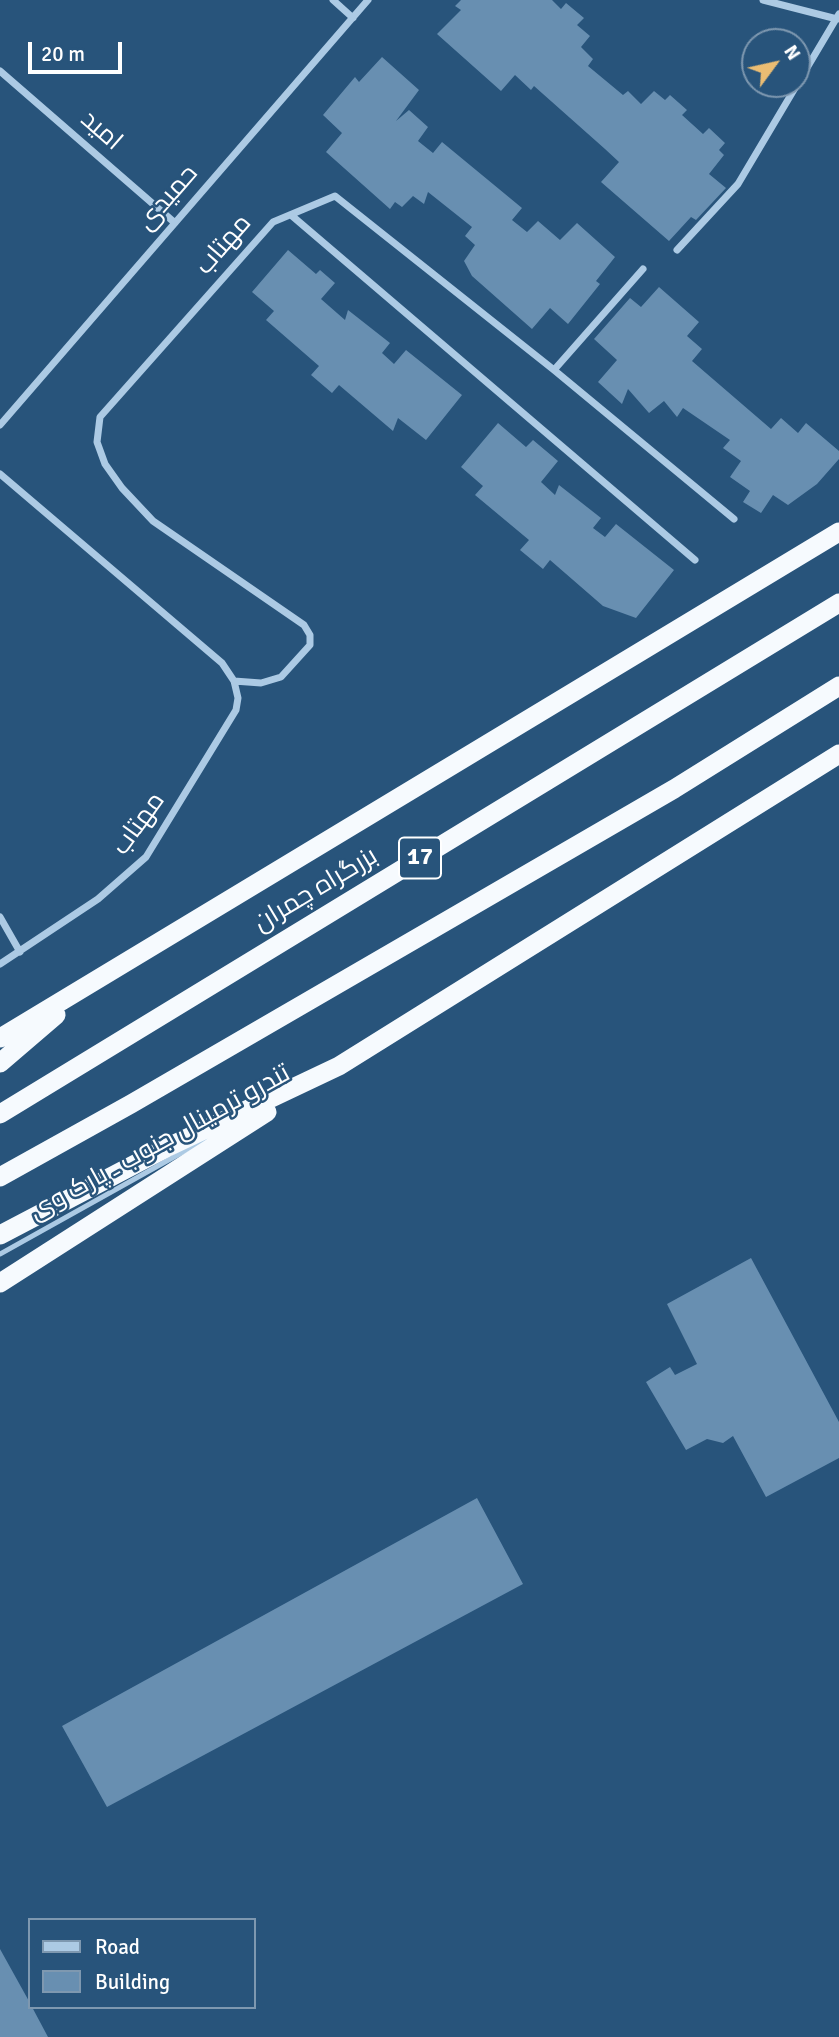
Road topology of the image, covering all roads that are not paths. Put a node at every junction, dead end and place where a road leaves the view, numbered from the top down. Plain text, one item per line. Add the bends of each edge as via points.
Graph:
1 (333, 0) edge
2 (368, 0) edge
3 (763, 0) edge
4 (838, 17) edge
5 (353, 18) junction
6 (0, 71) edge
7 (291, 215) junction
8 (175, 223) junction
9 (677, 250) dead end
10 (643, 269) dead end
11 (554, 370) junction
12 (0, 425) edge
13 (0, 474) edge
14 (734, 519) dead end
15 (839, 532) edge
16 (695, 559) dead end
17 (839, 603) edge
18 (234, 681) junction
19 (839, 686) edge
20 (839, 754) edge
21 (0, 917) edge
22 (20, 952) junction
23 (0, 964) edge
24 (102, 976) junction
25 (0, 1038) edge
26 (0, 1063) edge
27 (339, 1066) junction
28 (0, 1114) edge
29 (230, 1126) dead end
30 (218, 1133) dead end
31 (0, 1177) edge
32 (0, 1235) edge
33 (0, 1254) edge
34 (0, 1283) edge

1 - 5 street
2 - 5 street, حمیدی
3 - 4 street
4 - 9 street via 738,184
5 - 8 street, حمیدی
6 - 8 street, امید
7 - 11 street, مهتاب via 335,196
7 - 16 street
7 - 18 street, مهتاب via 273,222 100,417 97,442 105,464 153,521 304,625 310,635 310,645 281,677 261,683
8 - 12 street, حمیدی
10 - 11 street
11 - 14 street, مهتاب
13 - 18 street via 222,663
15 - 24 highway, بزرگراه چمران
17 - 28 highway, بزرگراه چمران / 17
18 - 22 street, مهتاب via 236,710 146,858 98,899
19 - 31 highway via 674,789
20 - 27 highway
21 - 22 street
22 - 23 street, مهتاب
24 - 25 highway, بزرگراه چمران
24 - 26 highway
27 - 29 lane, تندرو ترمینال جنوب ـ پارک وی
27 - 32 highway via 166,1148
27 - 34 highway
30 - 33 lane, تندرو ترمینال جنوب ـ پارک وی

